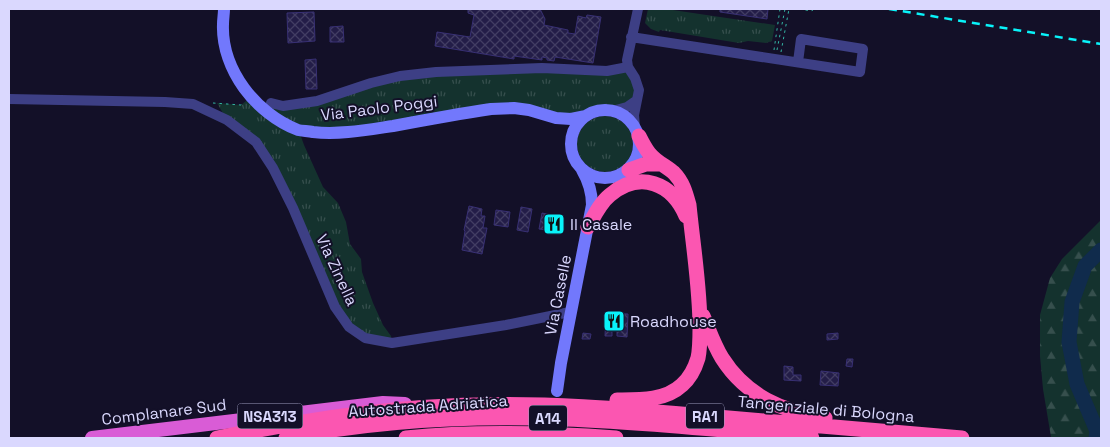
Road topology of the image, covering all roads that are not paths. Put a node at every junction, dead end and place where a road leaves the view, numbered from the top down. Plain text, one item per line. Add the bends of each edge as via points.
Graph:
1 (224, 9) edge
2 (638, 9) edge
3 (631, 37) junction
4 (798, 62) junction
5 (628, 67) junction
6 (9, 99) edge
7 (637, 100) junction
8 (271, 103) dead end
9 (612, 110) junction
10 (586, 116) junction
11 (556, 118) junction
12 (637, 132) junction
13 (571, 145) junction
14 (661, 164) junction
15 (582, 170) junction
16 (629, 170) junction
17 (613, 178) junction
18 (592, 205) junction
19 (588, 227) junction
20 (692, 234) junction
21 (700, 307) junction
22 (570, 312) junction
23 (557, 391) dead end
24 (530, 405) junction
25 (448, 406) junction
26 (880, 431) junction
27 (92, 438) edge
28 (217, 438) edge
29 (286, 438) edge
30 (406, 438) edge
31 (616, 438) edge
32 (812, 438) edge
33 (962, 438) edge

1 - 11 main road, Via Paolo Poggi via 224,45 240,83 268,112 299,130 344,132 503,108 529,110
2 - 3 street
3 - 4 street
3 - 5 street
4 - 4 street via 860,72 863,49 801,39
5 - 7 street via 640,90
5 - 8 street via 607,71 542,68 436,72 371,83 317,101 283,106
6 - 22 street, Via Zinella via 193,104 227,120 256,142 274,168 335,307 350,327 365,338 392,343
7 - 9 street via 628,107
7 - 12 street via 634,116
9 - 10 main road
9 - 12 main road via 626,116
10 - 11 main road
10 - 13 main road via 574,128
11 - 13 main road, Via Caselle
12 - 14 highway
12 - 16 main road via 640,147
13 - 15 main road, Via Caselle via 572,155
14 - 16 highway via 646,164
14 - 20 highway via 681,182
15 - 17 main road via 601,179
15 - 18 main road, Via Caselle via 589,183
16 - 17 main road, Via Caselle
17 - 18 main road, Via Caselle via 602,187
18 - 19 main road, Via Caselle
19 - 20 highway via 611,195 634,183 647,182 662,186 674,196
19 - 22 main road, Via Caselle
20 - 21 highway
21 - 24 highway via 698,358 688,378 675,390 650,399 554,398
21 - 26 highway via 723,359 749,389 771,403 792,410 858,422
22 - 23 main road, Via Caselle
24 - 25 highway, Tangenziale di Bologna / RA1
24 - 26 highway, Tangenziale di Bologna / RA1
25 - 27 highway, Complanare Sud / NSA313 via 383,403
25 - 28 highway, RA1 via 344,416
26 - 33 highway, Tangenziale di Bologna / RA1
29 - 32 highway, Autostrada Adriatica / A14 via 391,423 480,418 640,423
30 - 31 highway, Autostrada Adriatica / A14 via 493,434

